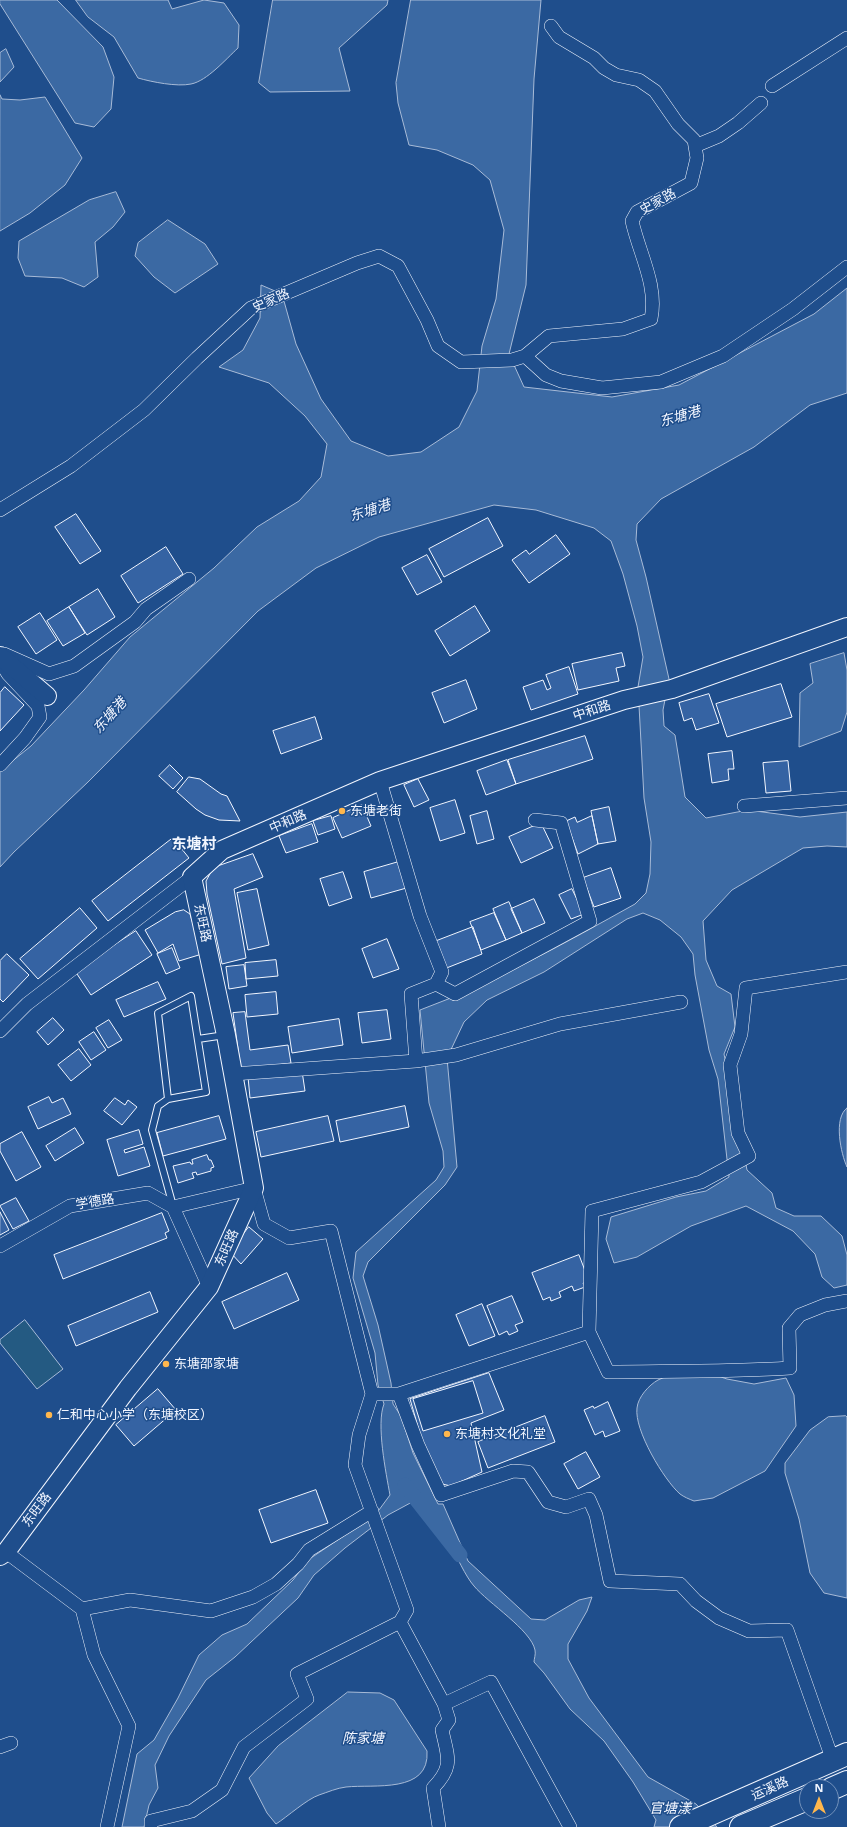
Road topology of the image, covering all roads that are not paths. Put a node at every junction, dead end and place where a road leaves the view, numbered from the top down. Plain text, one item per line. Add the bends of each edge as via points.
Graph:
1 (551, 26) dead end
2 (847, 38) edge
3 (772, 86) dead end
4 (761, 103) dead end
5 (695, 146) junction
6 (847, 267) edge
7 (525, 356) junction
8 (0, 510) edge
9 (189, 579) dead end
10 (846, 630) edge
11 (0, 654) edge
12 (0, 661) edge
13 (47, 696) dead end
14 (0, 765) edge
15 (380, 781) junction
16 (847, 798) edge
17 (744, 806) dead end
18 (535, 820) dead end
19 (192, 877) junction
20 (847, 972) edge
21 (436, 984) junction
22 (681, 1002) dead end
23 (0, 1031) edge
24 (226, 1035) junction
25 (198, 1039) junction
26 (416, 1061) junction
27 (233, 1074) junction
28 (168, 1099) junction
29 (254, 1188) junction
30 (173, 1207) junction
31 (0, 1246) edge
32 (209, 1287) junction
33 (847, 1301) edge
34 (589, 1332) junction
35 (386, 1394) junction
36 (372, 1511) junction
37 (3, 1554) edge
38 (82, 1609) junction
39 (400, 1622) junction
40 (444, 1704) junction
41 (840, 1758) edge
42 (799, 1802) edge
43 (744, 1826) edge
44 (107, 1827) edge
45 (151, 1827) edge
46 (439, 1827) edge
47 (570, 1827) edge
48 (681, 1827) edge

1 - 5 street via 559,37 594,58 604,68 616,75 639,80 655,91 678,124 694,140
2 - 3 street
4 - 5 street via 719,136
5 - 7 street, 史家路 via 697,158 691,183 637,212 632,221 650,276 651,319 623,329 549,336
6 - 7 street via 793,309 723,356 661,382 602,388 561,381 546,375
7 - 8 street, 史家路 via 512,360 461,362 438,346 398,266 379,256 252,308 196,358 144,410 71,466
9 - 11 street via 74,666 49,674
10 - 15 street, 中和路 via 672,689 624,700
11 - 13 street
12 - 14 street via 8,674 38,706 40,717 26,738
15 - 19 street, 中和路 via 222,850
15 - 21 street via 420,916 442,972
16 - 17 street
18 - 21 street via 560,823 590,921 455,994
19 - 23 street, 中和路 via 27,1004
19 - 24 street, 东旺路
20 - 34 street via 746,988 741,1034 730,1065 738,1133 748,1156 701,1182 592,1211
21 - 26 street via 410,994
22 - 26 street via 560,1024 456,1055
24 - 25 lane
24 - 27 street, 东旺路
25 - 28 lane via 206,1092
25 - 28 lane via 191,996 158,1013
26 - 27 street
27 - 29 street, 东旺路
28 - 30 lane via 158,1106 152,1130
29 - 30 street
29 - 32 street, 东旺路
29 - 35 street via 264,1224 290,1238 331,1231
30 - 31 street, 学德路 via 148,1193 70,1206
30 - 32 street
32 - 37 street, 东旺路 via 128,1388
33 - 34 street via 824,1305 800,1315 789,1328 790,1368 608,1372
34 - 35 street
35 - 36 street via 359,1434 355,1465
35 - 41 street via 418,1445 441,1495 513,1470 528,1472 548,1502 566,1506 589,1499 596,1515 610,1581 680,1584 696,1601 719,1618 749,1630 786,1630
36 - 38 street via 309,1550 276,1584 253,1597 211,1611 130,1600
36 - 39 street via 407,1610
37 - 38 street
38 - 44 street via 94,1655 129,1726
39 - 40 street
39 - 45 street via 297,1674 307,1700 244,1747 222,1790 192,1811 151,1821
40 - 46 street via 449,1720 442,1730 449,1763 442,1778 433,1788
40 - 47 street via 491,1682
41 - 48 highway, 运溪路
42 - 43 highway, 运溪路

